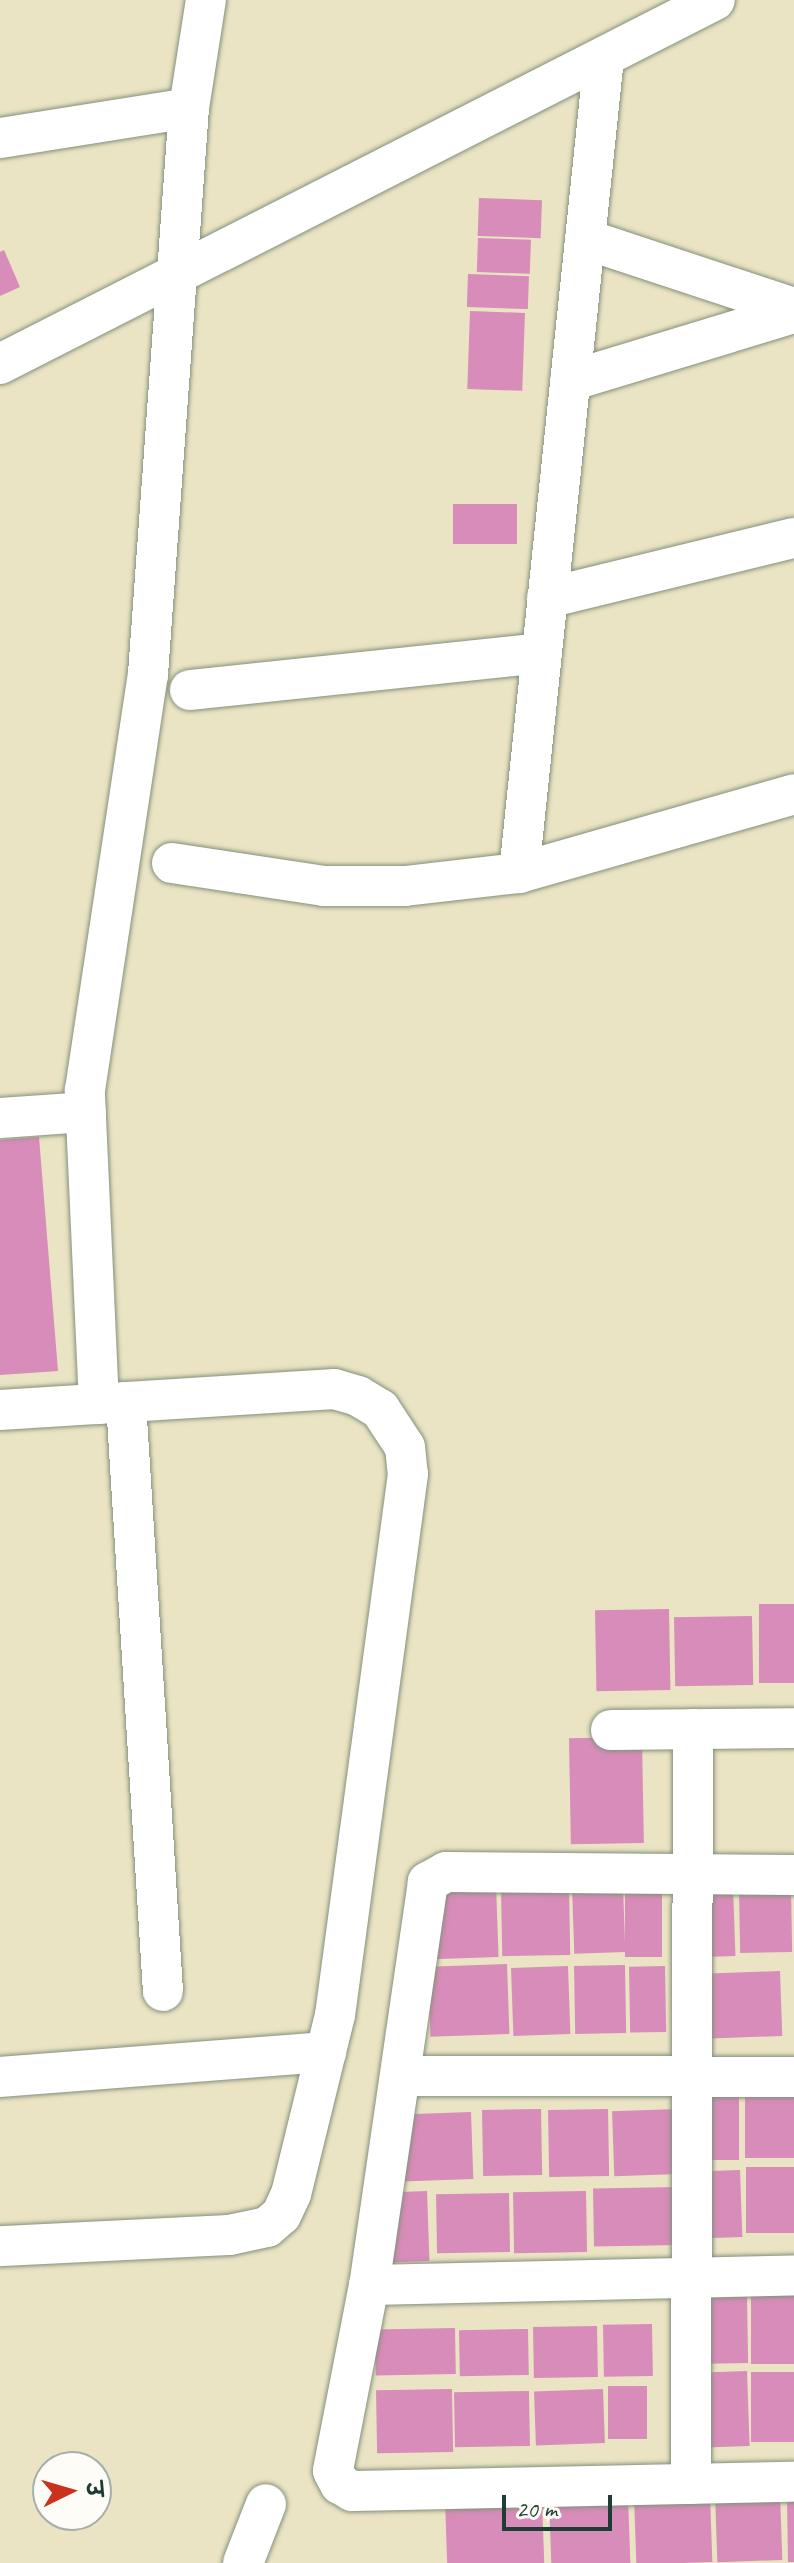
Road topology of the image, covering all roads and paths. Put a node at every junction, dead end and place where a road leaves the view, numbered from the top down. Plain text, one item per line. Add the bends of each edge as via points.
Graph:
1 (237, 0) edge
2 (715, 0) edge
3 (204, 10) edge
4 (604, 58) junction
5 (189, 108) junction
6 (0, 138) edge
7 (585, 239) junction
8 (176, 275) junction
9 (794, 310) edge
10 (0, 364) edge
11 (570, 381) junction
12 (794, 538) edge
13 (547, 598) junction
14 (540, 653) junction
15 (190, 690) dead end
16 (794, 794) edge
17 (172, 863) dead end
18 (519, 873) junction
19 (86, 1112) junction
20 (0, 1118) edge
21 (112, 1403) junction
22 (0, 1410) edge
23 (794, 1728) edge
24 (693, 1729) junction
25 (611, 1730) dead end
26 (794, 1875) edge
27 (690, 1876) junction
28 (163, 1991) dead end
29 (326, 2052) junction
30 (401, 2076) junction
31 (0, 2077) edge
32 (691, 2077) junction
33 (794, 2077) edge
34 (0, 2246) edge
35 (794, 2275) edge
36 (691, 2278) junction
37 (369, 2285) junction
38 (794, 2482) edge
39 (691, 2484) junction
40 (266, 2504) dead end
41 (243, 2563) edge

1 - 3 street
2 - 4 street
3 - 5 street
4 - 7 street
4 - 8 street
5 - 6 street
5 - 8 street
7 - 9 street
7 - 11 street
8 - 10 street
8 - 19 street via 148,674 85,1090
9 - 11 street
11 - 13 street
12 - 13 street
13 - 14 street
14 - 15 street
14 - 18 street
16 - 18 street
17 - 18 street via 355,888
19 - 20 street
19 - 21 street
21 - 22 street
21 - 28 street
21 - 29 street via 334,1389 380,1409 405,1447 408,1474
23 - 24 street
24 - 25 street
24 - 27 street
26 - 27 street
27 - 30 street via 446,1872 433,1878 424,1894
27 - 32 street
29 - 31 street
29 - 34 street via 291,2194 281,2215 267,2227 229,2235
30 - 32 street
30 - 37 street
32 - 33 street
32 - 36 street
35 - 36 street
36 - 37 street
36 - 39 street
37 - 39 street via 334,2457 333,2471 340,2484 352,2491
38 - 39 street
40 - 41 street

